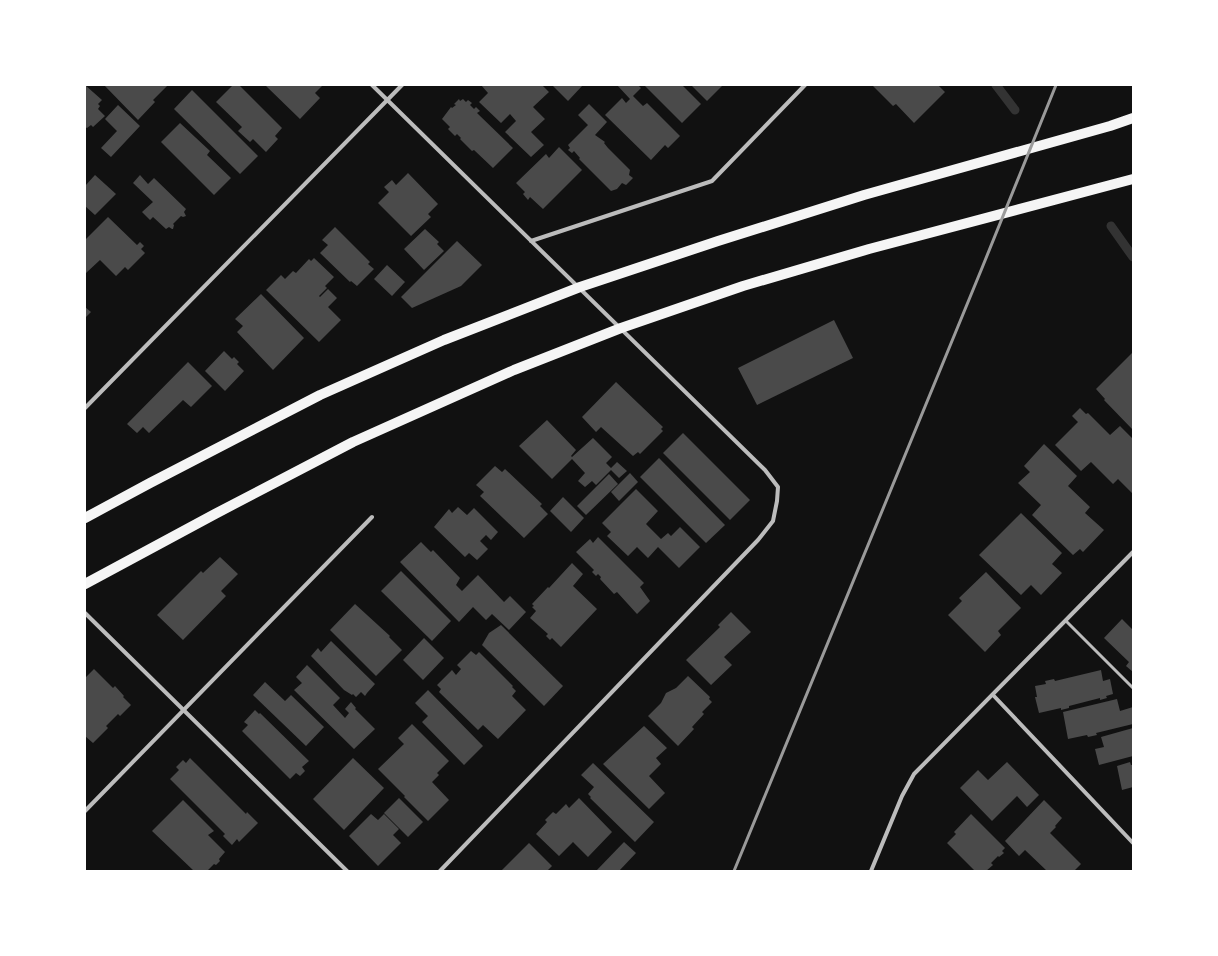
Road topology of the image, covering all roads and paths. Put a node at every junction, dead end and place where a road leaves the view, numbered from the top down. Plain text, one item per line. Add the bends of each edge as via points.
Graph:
1 (372, 85) edge
2 (402, 85) edge
3 (806, 85) edge
4 (387, 100) junction
5 (1133, 118) edge
6 (1133, 179) edge
7 (531, 241) junction
8 (580, 287) junction
9 (621, 328) junction
10 (85, 408) edge
11 (372, 517) dead end
12 (85, 518) edge
13 (1133, 552) edge
14 (85, 584) edge
15 (85, 613) edge
16 (1066, 621) junction
17 (1133, 688) edge
18 (993, 695) junction
19 (184, 710) junction
20 (85, 811) edge
21 (1133, 843) edge
22 (346, 871) edge
23 (440, 871) edge
24 (871, 871) edge

1 - 4 street
2 - 4 street
3 - 7 street via 712,181
4 - 7 street
4 - 10 street
5 - 8 main road via 864,195
6 - 9 main road via 869,249 743,286
7 - 8 street
8 - 9 street
8 - 12 main road via 444,340 320,395
9 - 14 main road via 514,370 353,442
9 - 23 street via 765,470 778,487 773,521 758,540
11 - 19 street
13 - 16 street
15 - 19 street
16 - 17 lane
16 - 18 street
18 - 21 street
18 - 24 street via 914,774 902,796
19 - 20 street
19 - 22 street

